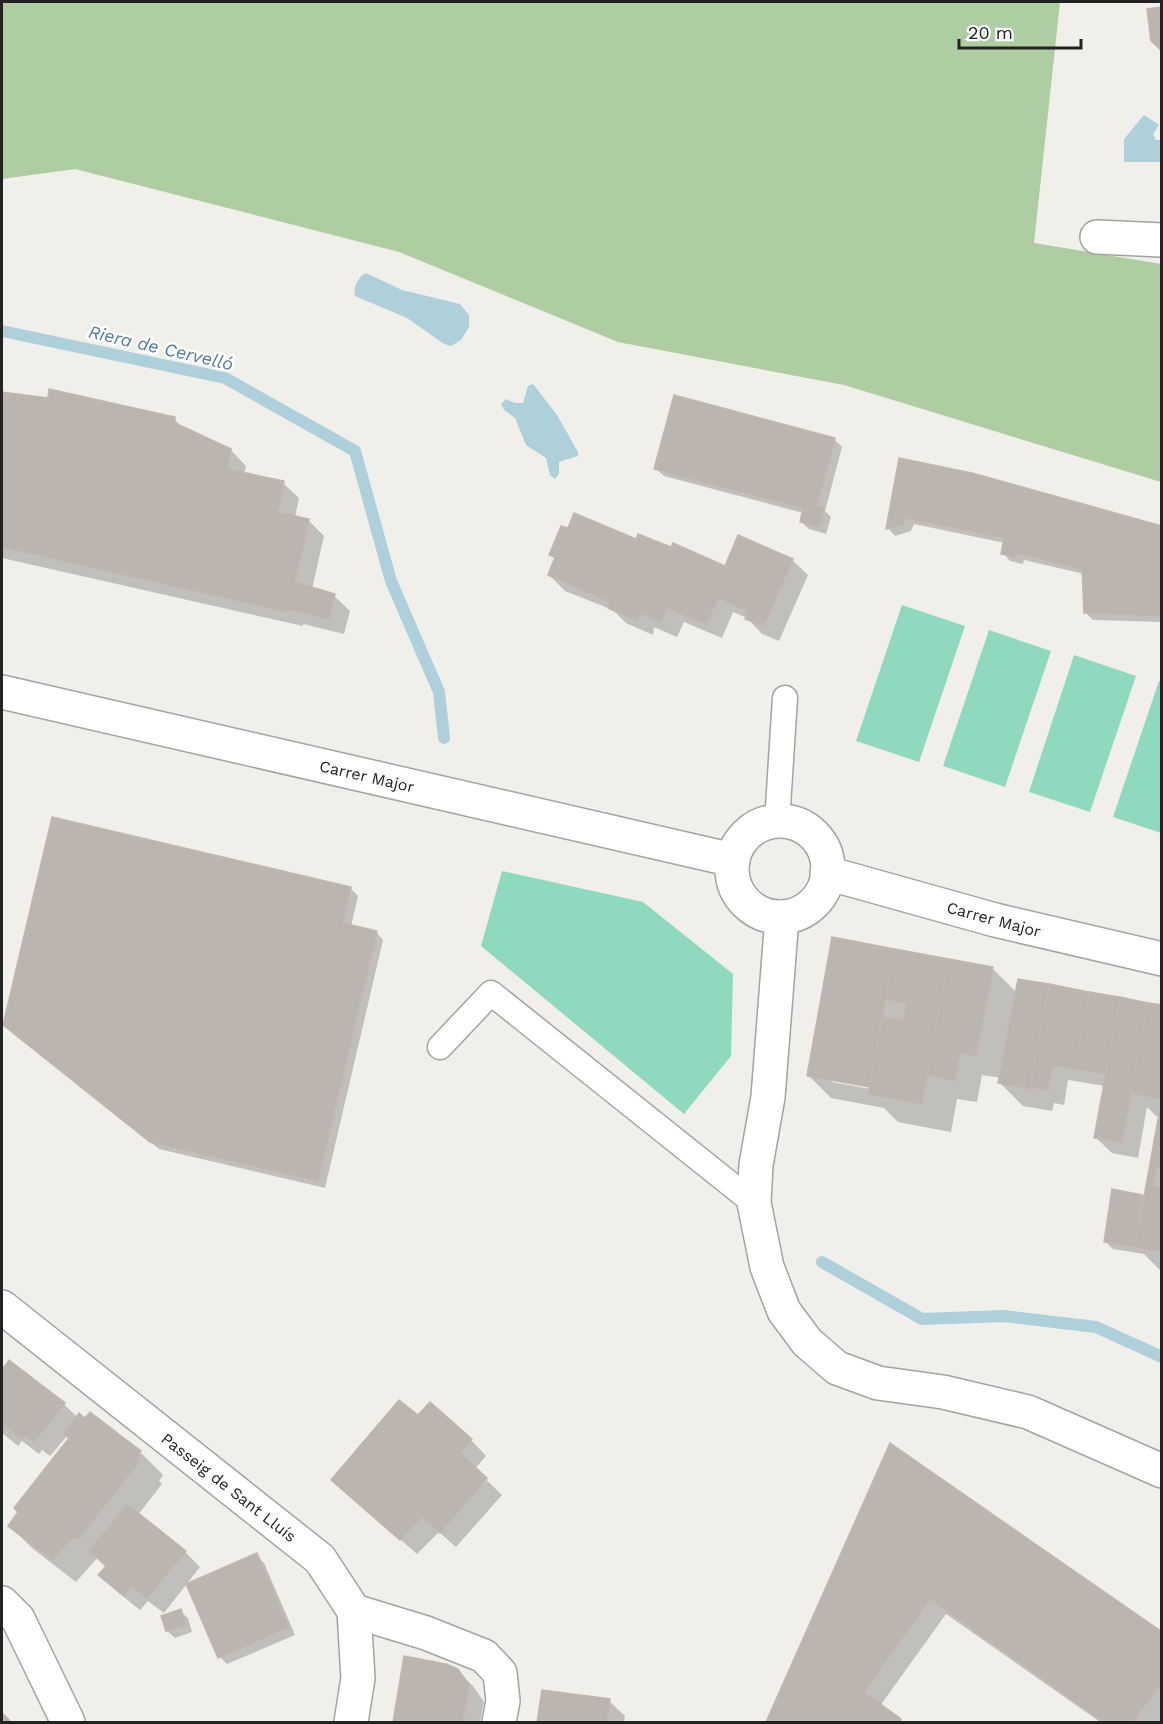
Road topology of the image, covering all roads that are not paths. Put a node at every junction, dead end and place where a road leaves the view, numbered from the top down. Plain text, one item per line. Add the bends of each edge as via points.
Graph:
1 (1098, 237) dead end
2 (1161, 240) edge
3 (2, 692) edge
4 (785, 698) dead end
5 (777, 822) junction
6 (733, 860) junction
7 (827, 873) junction
8 (782, 917) junction
9 (1161, 959) edge
10 (440, 1047) dead end
11 (754, 1203) junction
12 (2, 1307) edge
13 (1161, 1471) edge
14 (2, 1603) edge
15 (354, 1611) junction
16 (68, 1722) edge
17 (351, 1722) edge
18 (499, 1722) edge

1 - 2 street
3 - 6 street, Carrer Major
4 - 5 lane
5 - 6 street via 762,824 747,833
5 - 7 street via 810,832 821,843
6 - 8 street via 737,892 747,905 764,915
7 - 8 street via 822,894 814,904 801,914
7 - 9 street, Carrer Major via 995,920
8 - 11 street via 768,1097
10 - 11 lane via 491,993
11 - 13 street via 767,1267 784,1311 807,1342 837,1368 878,1383 943,1392 1028,1412
12 - 15 street, Passeig de Sant Lluís via 320,1560
14 - 16 street via 18,1619
15 - 17 street via 358,1678
15 - 18 street via 484,1656 500,1673

